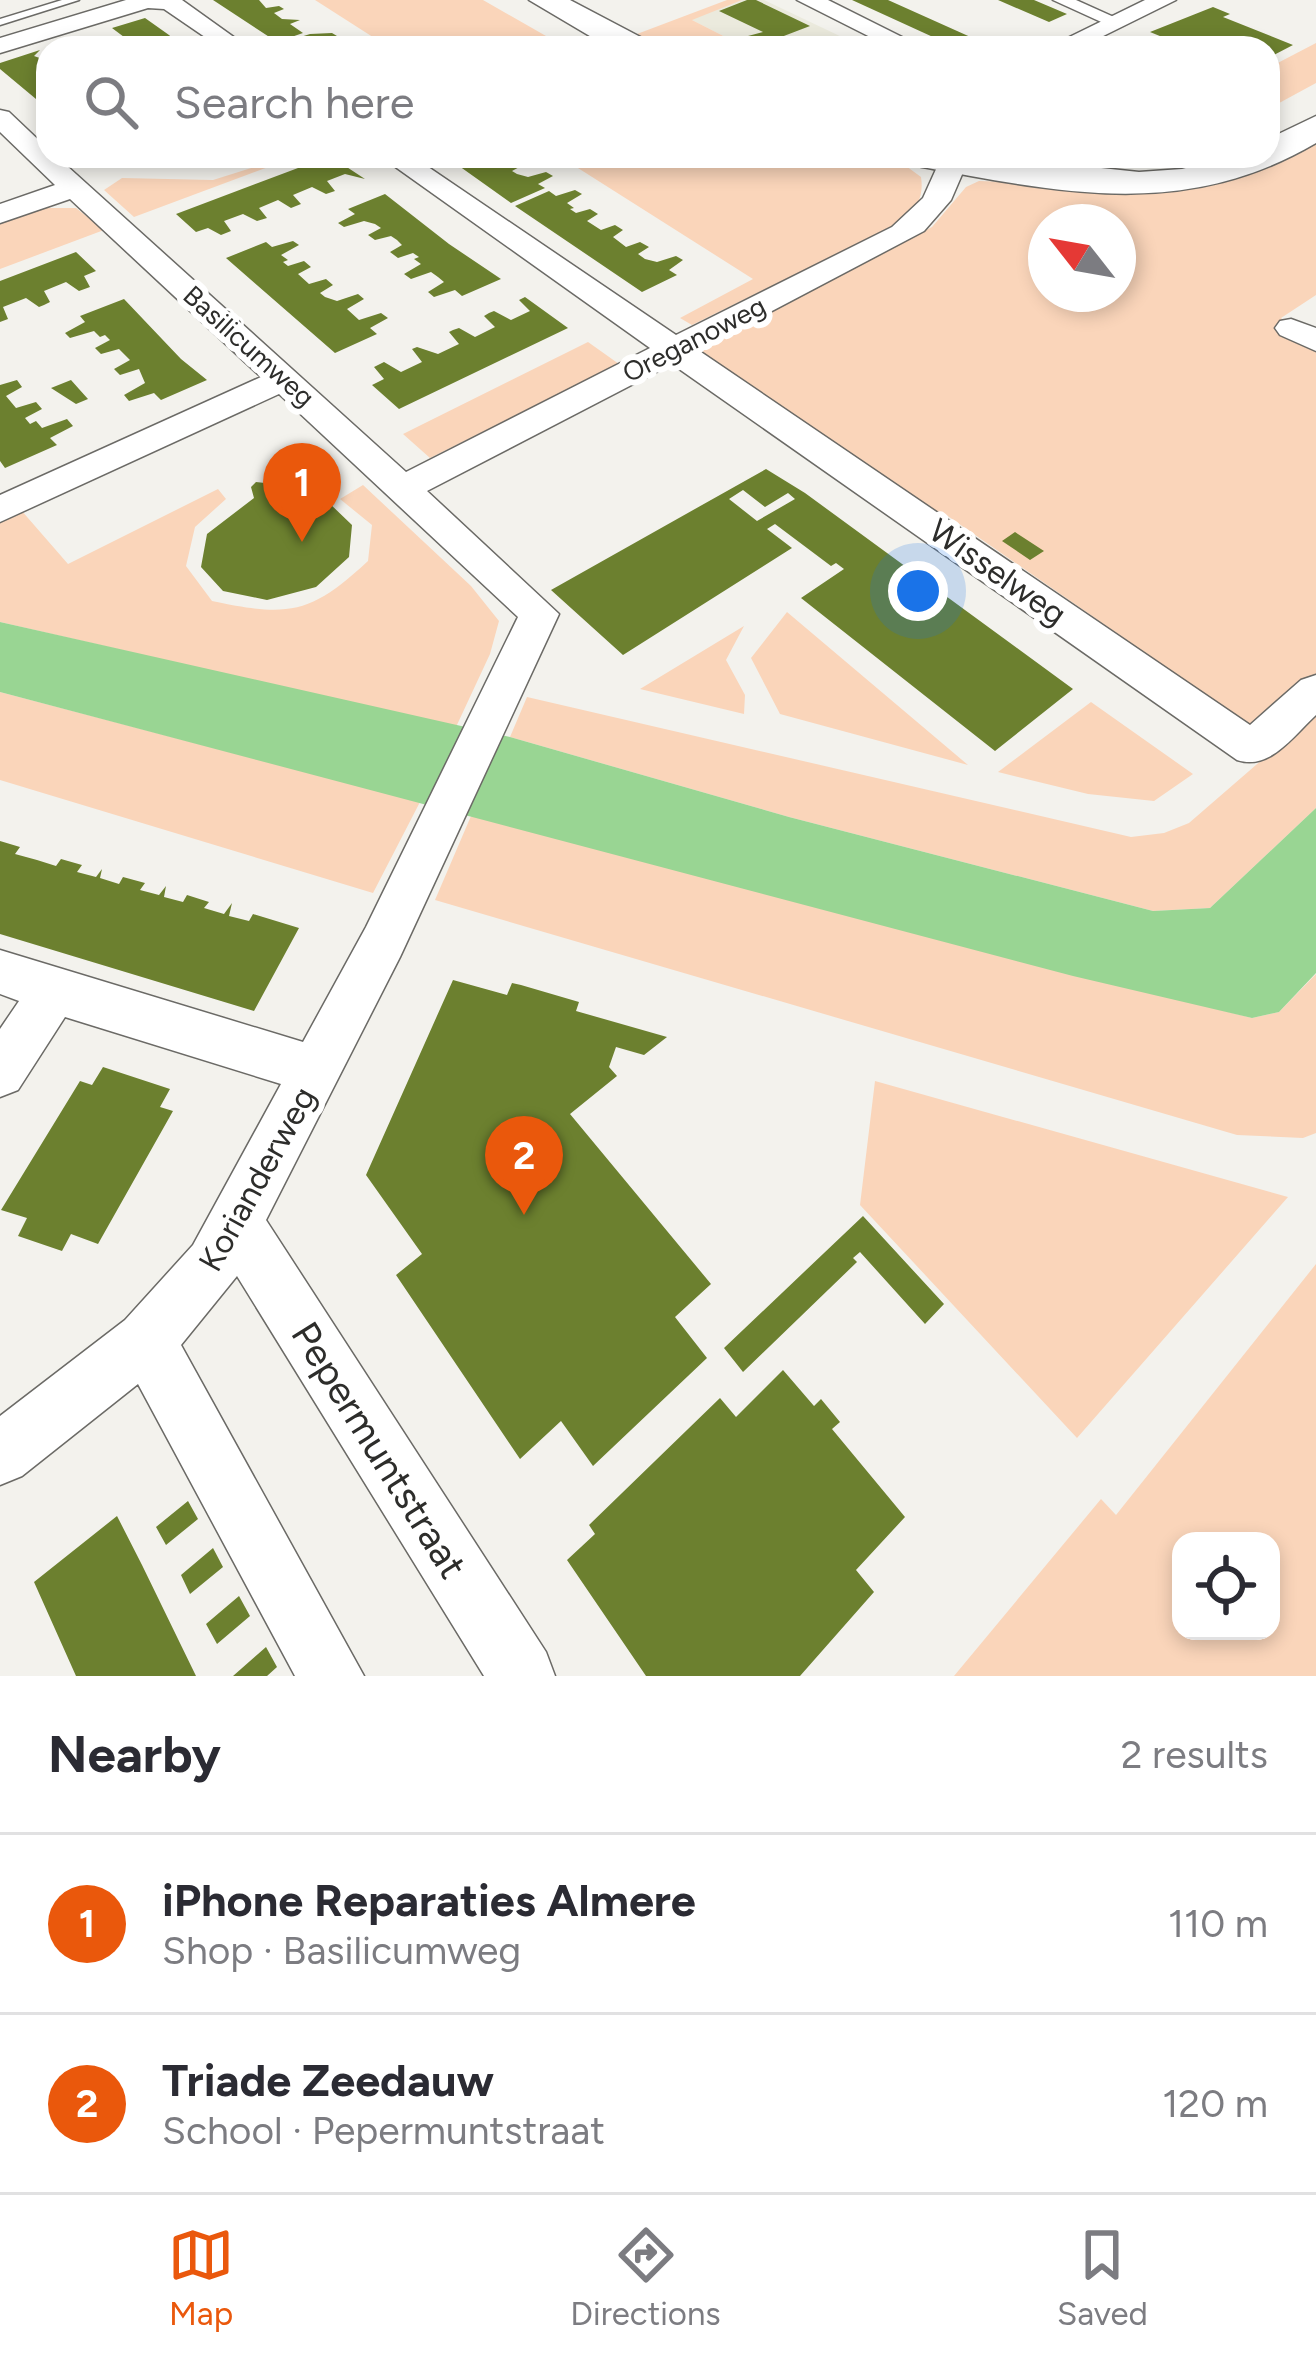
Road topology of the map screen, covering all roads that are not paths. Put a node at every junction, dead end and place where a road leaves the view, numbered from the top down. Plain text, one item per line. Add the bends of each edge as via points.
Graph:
1 (74, 0) edge
2 (809, 0) edge
3 (1061, 0) edge
4 (1164, 0) edge
5 (147, 1) edge
6 (0, 22) edge
7 (558, 22) edge
8 (1116, 22) junction
9 (220, 36) edge
10 (600, 36) edge
11 (886, 36) edge
12 (1086, 36) edge
13 (0, 46) edge
14 (1316, 94) edge
15 (1280, 114) edge
16 (0, 118) edge
17 (1316, 127) edge
18 (1280, 148) edge
19 (36, 152) edge
20 (53, 168) edge
21 (412, 168) edge
22 (943, 168) edge
23 (1015, 168) edge
24 (1235, 168) edge
25 (74, 188) junction
26 (0, 214) edge
27 (674, 348) junction
28 (285, 379) junction
29 (405, 487) junction
30 (0, 510) edge
31 (1316, 691) edge
32 (490, 718) joint
33 (0, 972) edge
34 (54, 991) junction
35 (318, 1070) junction
36 (0, 1073) edge
37 (237, 1225) junction
38 (146, 1341) junction
39 (0, 1454) edge
40 (332, 1676) edge
41 (522, 1676) edge

1 - 6 lane
2 - 11 street
3 - 8 street
4 - 8 street
5 - 9 street via 170,2
5 - 13 street
7 - 10 main road
8 - 12 street
14 - 15 main road
16 - 19 street, Basilicumweg
17 - 18 main road
20 - 25 street, Basilicumweg
21 - 27 street
22 - 27 street, Oreganoweg via 941,198 924,219
23 - 24 main road via 1137,185
25 - 26 street
25 - 28 street, Basilicumweg
27 - 29 street, Oreganoweg
27 - 31 street, Wisselweg via 1252,748
28 - 29 street, Basilicumweg
28 - 30 street
29 - 32 street, Basilicumweg via 539,614
32 - 35 street, Korianderweg
33 - 34 street
34 - 35 street
34 - 36 street
35 - 37 street, Korianderweg
37 - 38 street, Korianderweg
37 - 41 street, Pepermuntstraat
38 - 39 street, Korianderweg
38 - 40 street

